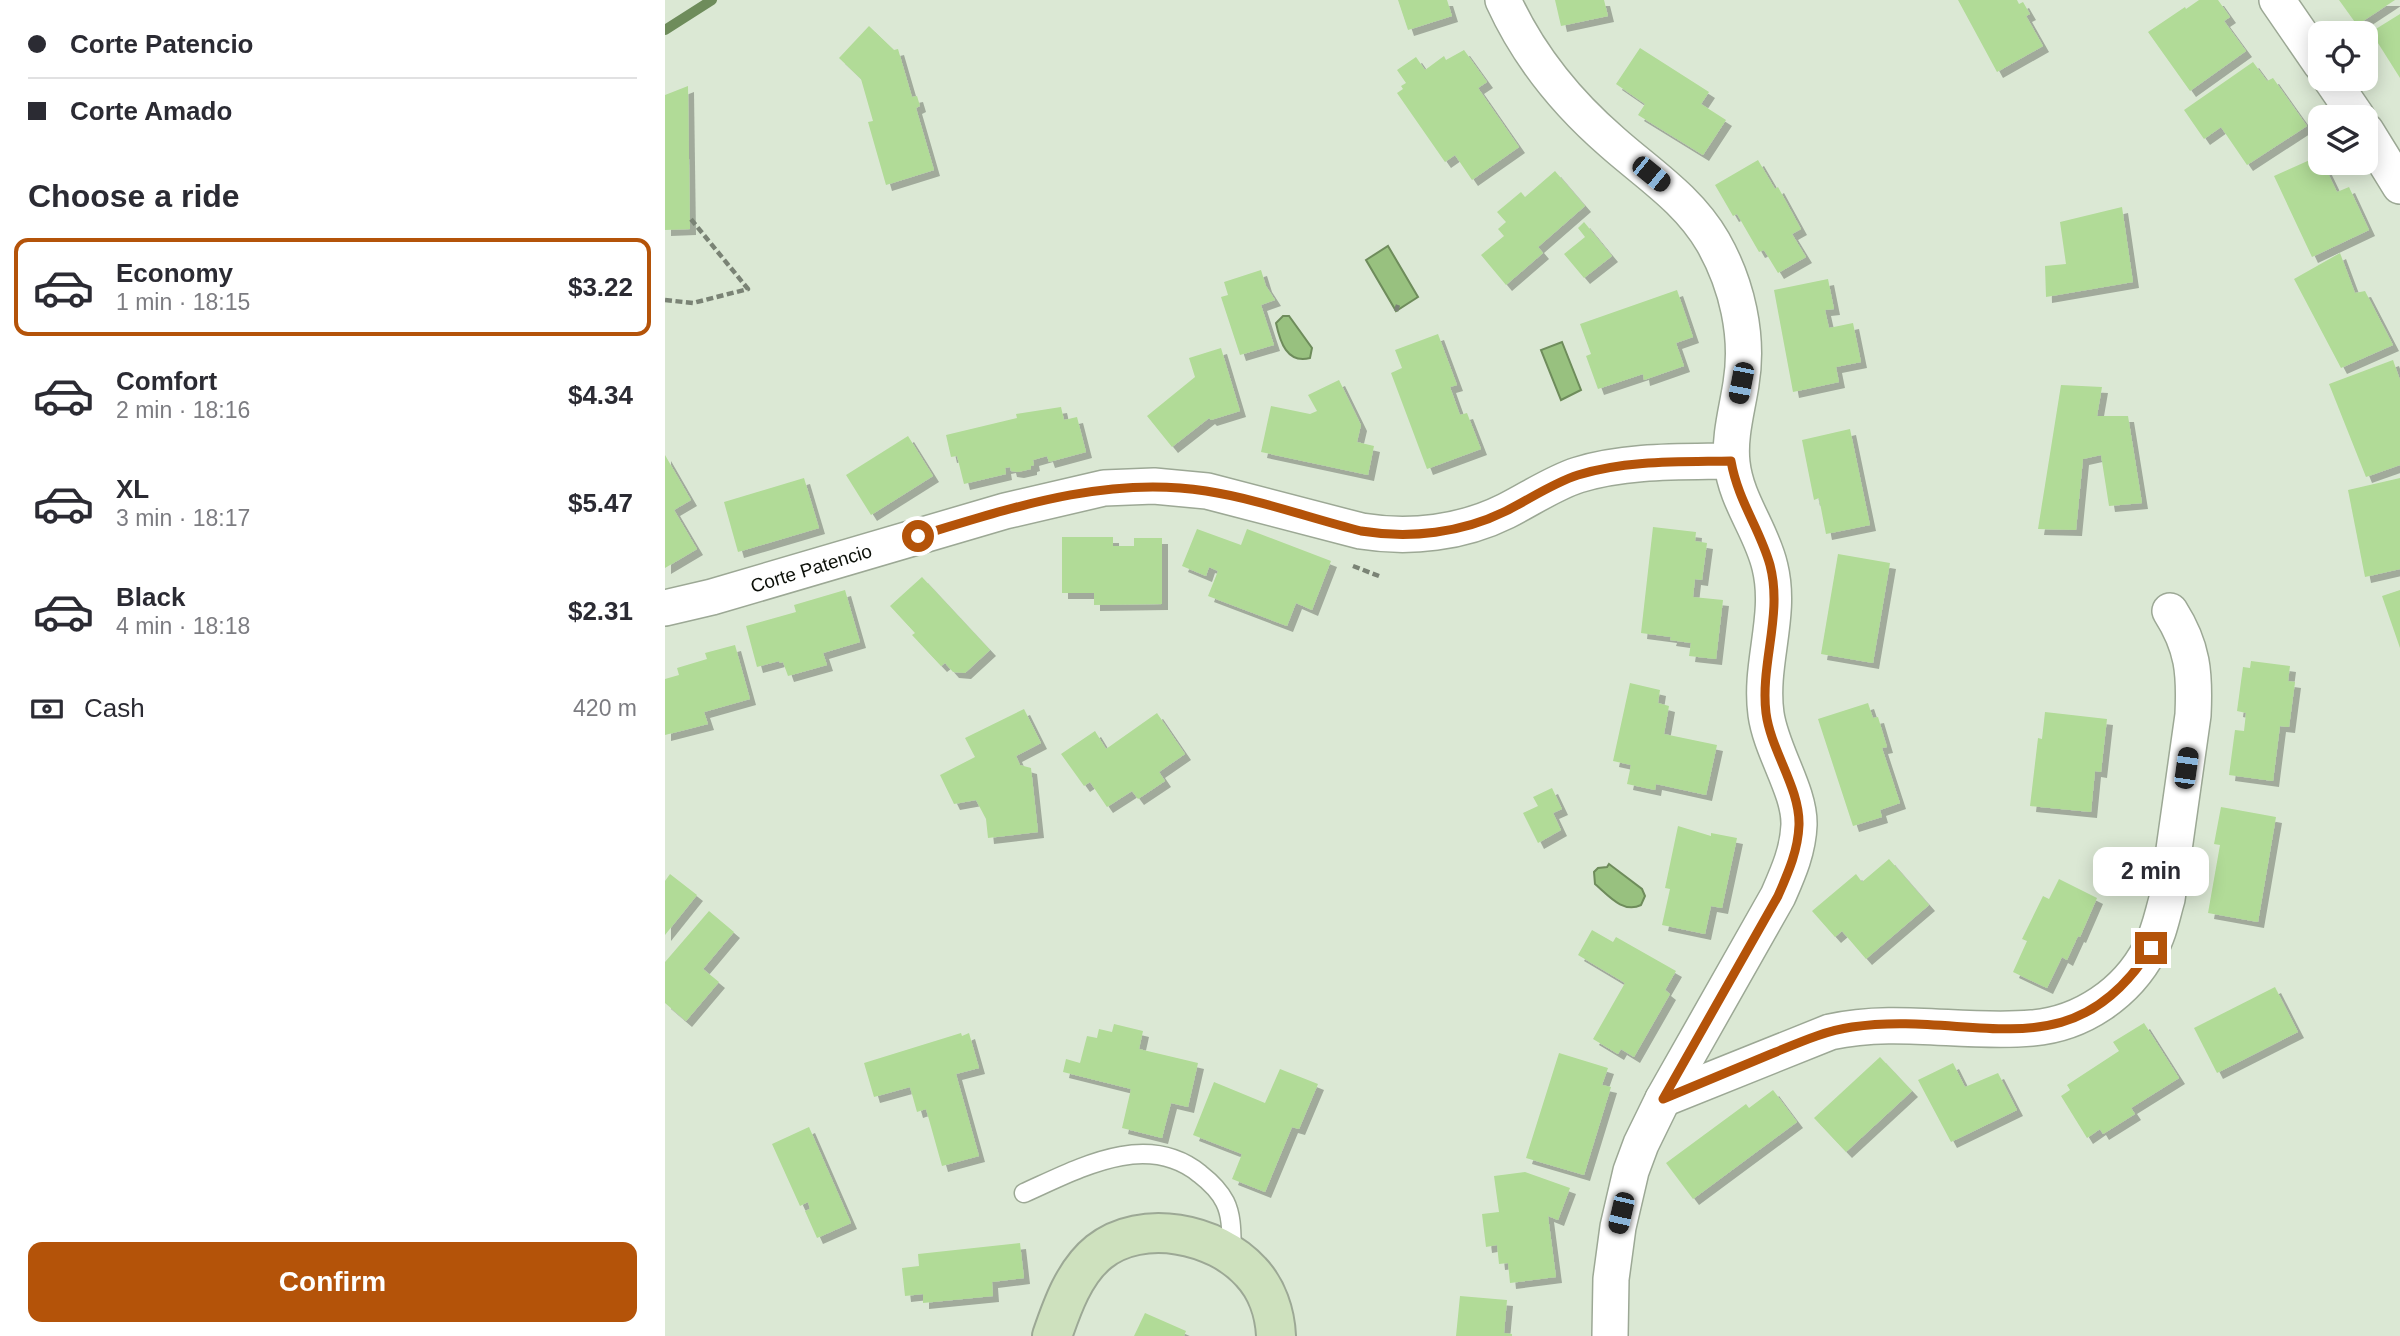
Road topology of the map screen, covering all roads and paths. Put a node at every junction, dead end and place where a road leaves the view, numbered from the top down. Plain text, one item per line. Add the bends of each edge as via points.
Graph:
1 (1503, 0) edge
2 (2277, 0) edge
3 (2308, 45) edge
4 (2378, 150) edge
5 (2400, 186) edge
6 (690, 218) dead end
7 (665, 300) edge
8 (1731, 461) junction
9 (665, 608) edge
10 (2170, 611) dead end
11 (1663, 1099) junction
12 (1024, 1193) dead end
13 (1232, 1256) junction
14 (1052, 1336) edge
15 (1276, 1336) edge
16 (1610, 1336) edge

1 - 8 street via 1533,53 1568,100 1682,201 1715,246 1734,291 1743,336
2 - 3 street
4 - 5 street
6 - 7 path via 748,289 693,303
8 - 9 street, Corte Patencio via 1660,462 1597,470 1561,482 1478,523 1414,534 1361,531 1206,491 1104,488 1005,511
8 - 11 street via 1774,585 1766,714 1796,804 1797,845 1778,896
10 - 11 street via 2192,657 2193,715 2160,925 2136,972 2118,991 2075,1018 2035,1028 1904,1024 1830,1032
11 - 16 street via 1631,1171 1618,1227
12 - 13 lane via 1123,1155 1162,1155 1198,1172 1226,1203
13 - 14 street via 1209,1243 1175,1234 1119,1240 1081,1271
13 - 15 street via 1265,1292

